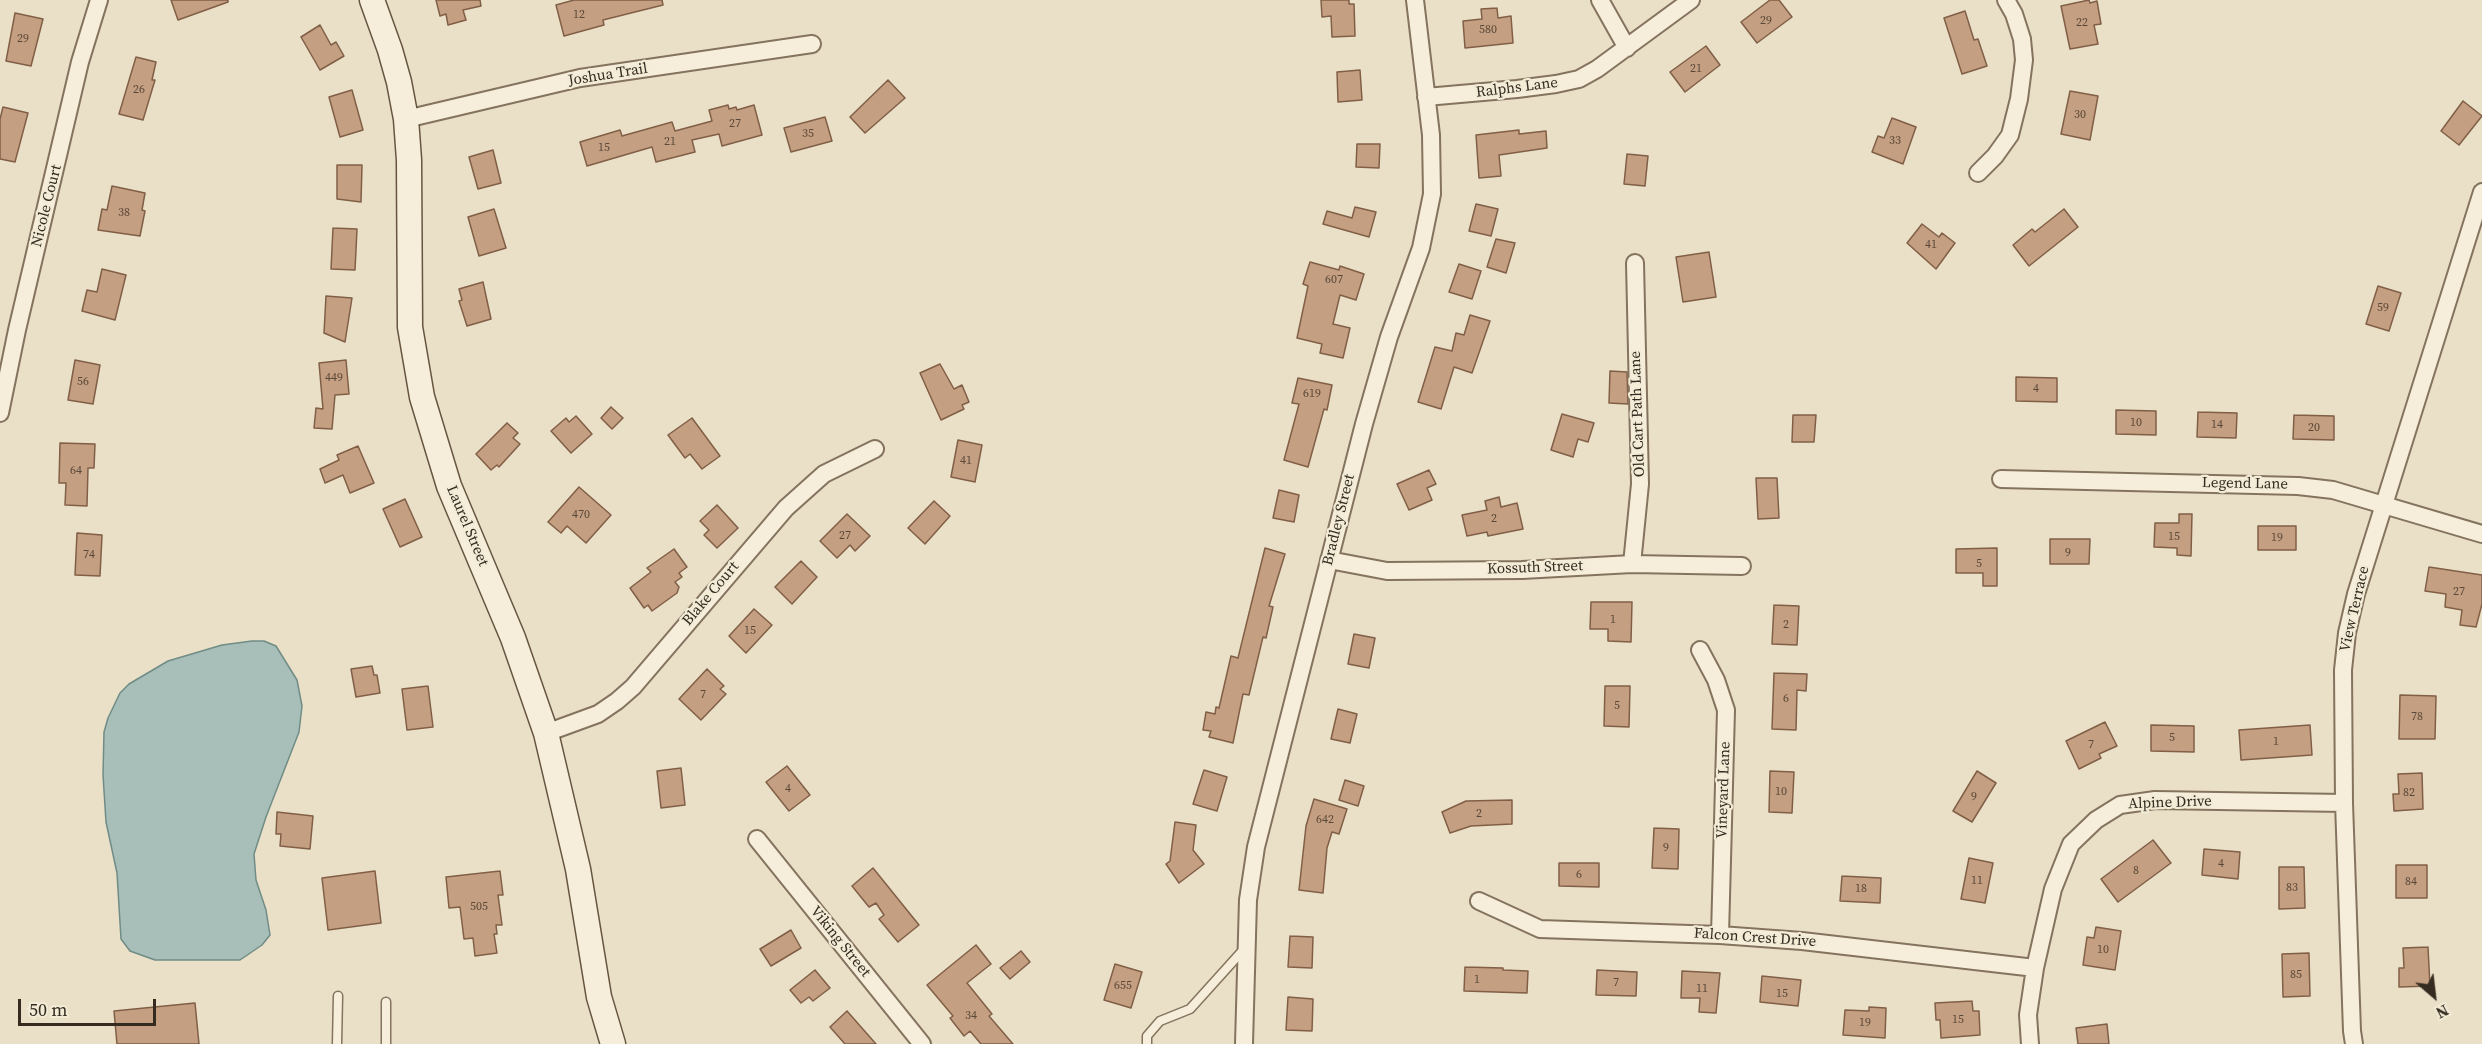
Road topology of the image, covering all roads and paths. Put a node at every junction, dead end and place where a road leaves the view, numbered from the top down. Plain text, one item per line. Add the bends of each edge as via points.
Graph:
1 (99, 0) edge
2 (372, 0) edge
3 (1415, 0) edge
4 (1600, 0) edge
5 (1691, 0) edge
6 (2006, 0) edge
7 (812, 44) dead end
8 (1627, 48) junction
9 (1426, 97) junction
10 (406, 119) junction
11 (1978, 173) dead end
12 (2482, 192) edge
13 (1635, 263) dead end
14 (0, 413) edge
15 (875, 450) dead end
16 (2001, 479) dead end
17 (2385, 504) junction
18 (2482, 534) edge
19 (1329, 560) junction
20 (1632, 564) junction
21 (1742, 566) dead end
22 (1700, 650) dead end
23 (546, 733) junction
24 (2344, 803) junction
25 (757, 839) dead end
26 (1479, 901) dead end
27 (1720, 935) junction
28 (1246, 947) junction
29 (2035, 968) junction
30 (338, 996) dead end
31 (386, 1002) dead end
32 (337, 1044) edge
33 (386, 1044) edge
34 (613, 1044) edge
35 (922, 1044) edge
36 (1147, 1044) edge
37 (1244, 1044) edge
38 (2030, 1044) edge
39 (2354, 1044) edge

1 - 14 street, Nicole Court via 80,62
2 - 10 street, Laurel Street via 385,32
3 - 9 street, Bradley Street
4 - 8 street
5 - 8 street, Ralphs Lane
6 - 11 street via 2022,39 2024,60 2019,99 2010,135
7 - 10 street, Joshua Trail via 580,78
8 - 9 street, Ralphs Lane via 1579,79
9 - 19 street, Bradley Street via 1432,165 1427,224 1377,376
10 - 23 street, Laurel Street via 410,160 410,327 422,397 449,486 513,638
12 - 17 street, View Terrace
13 - 20 street, Old Cart Path Lane via 1640,484
15 - 23 street, Blake Court via 824,474 786,508 617,701 598,714
16 - 17 street, Legend Lane via 2298,486
17 - 18 street, Legend Lane
17 - 24 street, View Terrace via 2347,633 2343,670
19 - 20 street, Kossuth Street via 1387,571
19 - 28 street, Bradley Street via 1256,847
20 - 21 street, Kossuth Street
22 - 27 street, Vineyard Lane via 1726,710
23 - 34 street, Laurel Street via 578,869 599,997
24 - 29 street, Alpine Drive via 2155,800 2120,805 2096,820 2071,844 2053,889
24 - 39 street, View Terrace
25 - 35 street, Viking Street
26 - 27 street, Falcon Crest Drive via 1540,929
27 - 29 street, Falcon Crest Drive
28 - 36 lane via 1190,1009 1160,1021 1147,1036
28 - 37 street, Bradley Street
29 - 38 street, Alpine Drive via 2028,1015
30 - 32 lane
31 - 33 lane

